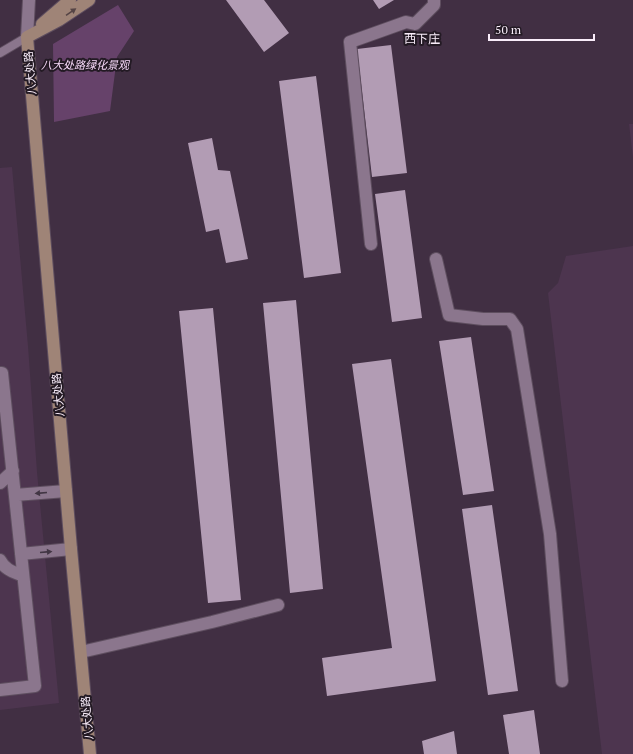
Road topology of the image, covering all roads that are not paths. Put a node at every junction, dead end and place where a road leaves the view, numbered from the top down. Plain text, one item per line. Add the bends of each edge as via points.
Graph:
1 (29, 0) edge
2 (70, 0) edge
3 (89, 0) edge
4 (434, 0) edge
5 (27, 36) junction
6 (0, 53) edge
7 (372, 244) dead end
8 (436, 258) dead end
9 (0, 373) edge
10 (13, 471) junction
11 (0, 483) edge
12 (66, 491) junction
13 (15, 495) junction
14 (71, 550) junction
15 (21, 554) junction
16 (0, 560) edge
17 (23, 576) junction
18 (278, 605) dead end
19 (81, 652) junction
20 (562, 681) dead end
21 (0, 690) edge
22 (90, 754) edge

1 - 5 street
2 - 5 street, 八大处路
5 -> 3 street, 八大处路 via 59,20
4 - 7 street via 434,5 415,24 406,22 350,42
5 - 6 lane
5 - 12 street, 八大处路
8 - 20 street via 449,315 510,319 517,329 550,534
9 - 10 street
10 - 11 street
10 - 13 street
12 -> 13 street
12 - 14 street, 八大处路
13 - 15 street
15 -> 14 street
14 - 19 street, 八大处路
15 - 17 street
16 - 17 street via 7,569
17 - 21 street via 35,686
18 - 19 street
19 - 22 street, 八大处路

